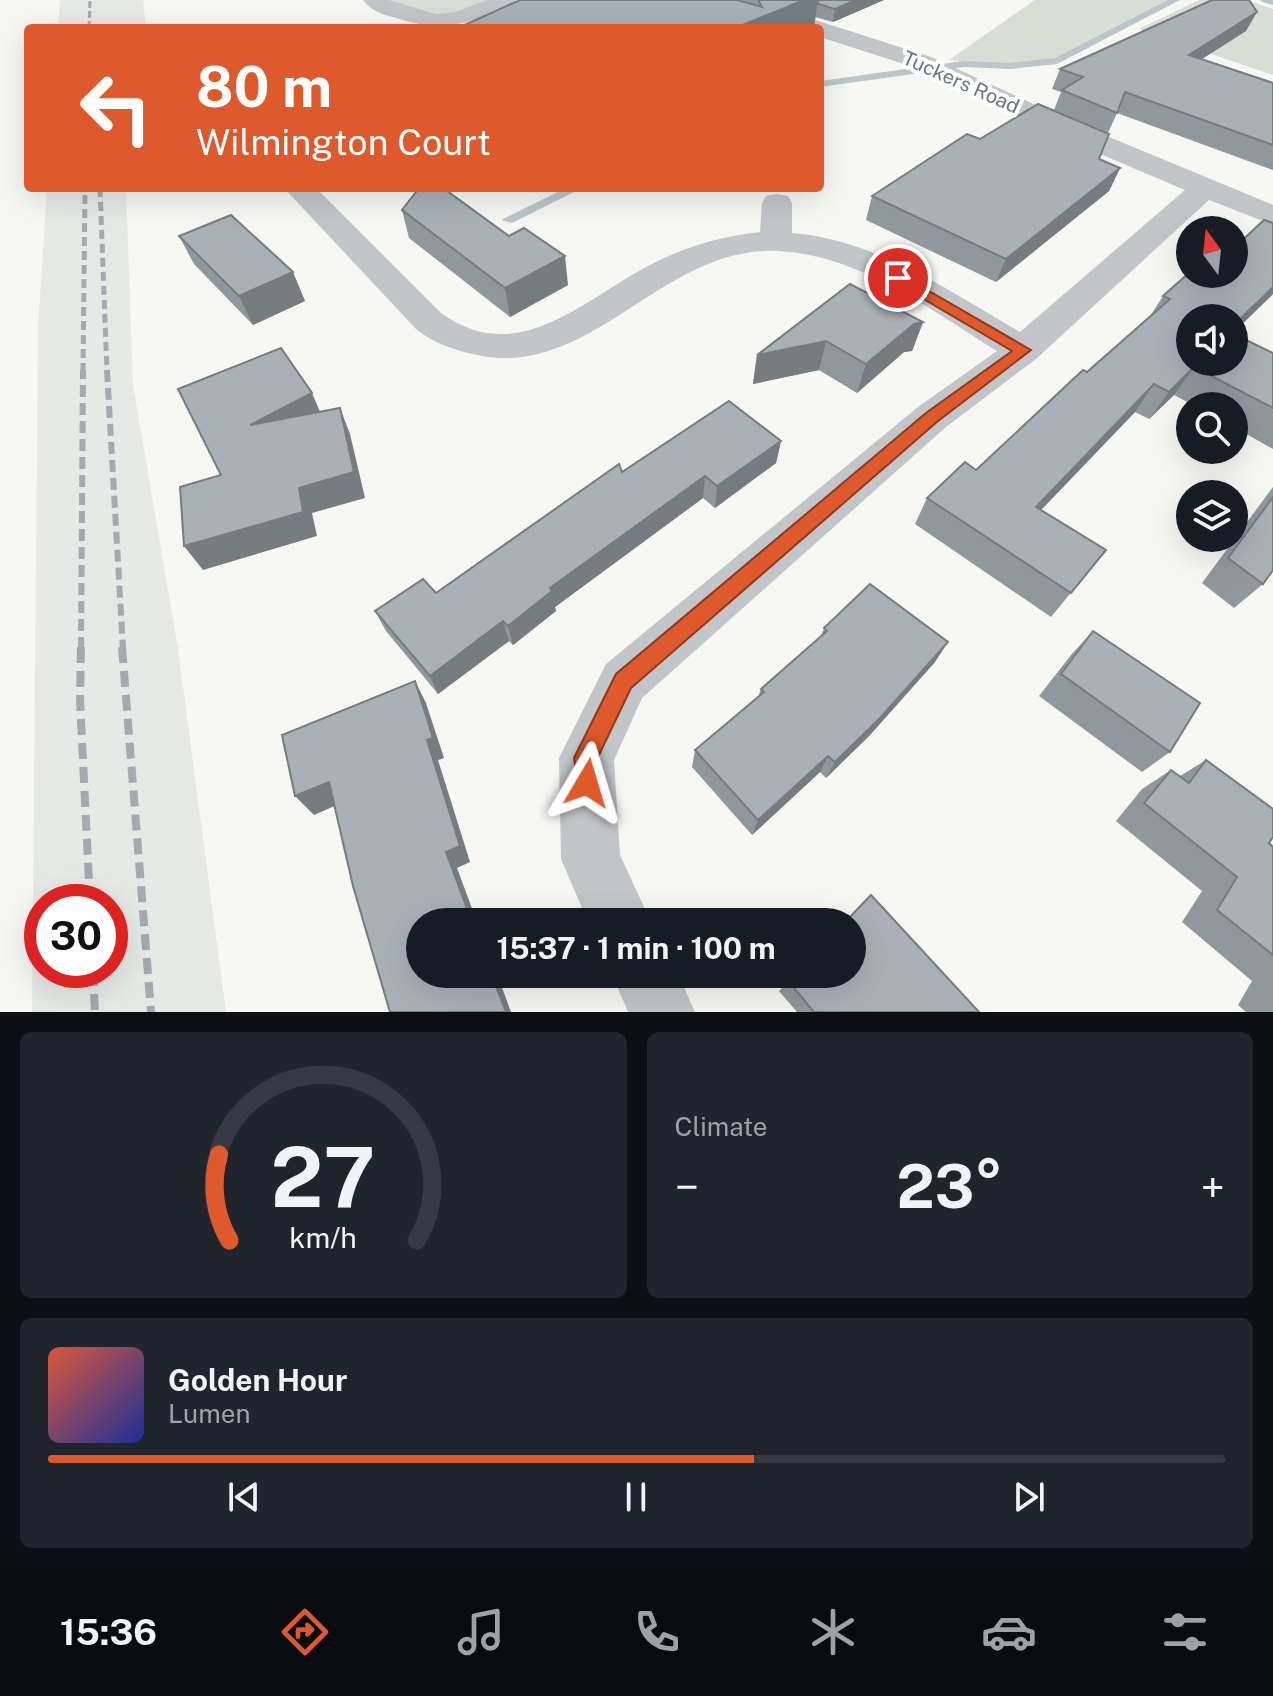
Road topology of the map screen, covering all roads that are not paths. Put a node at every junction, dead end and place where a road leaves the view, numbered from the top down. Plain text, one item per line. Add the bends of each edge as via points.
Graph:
1 (374, 0) edge
2 (505, 0) edge
3 (731, 0) edge
4 (773, 5) edge
5 (822, 24) edge
6 (824, 25) edge
7 (1204, 189) junction
8 (303, 192) edge
9 (777, 203) dead end
10 (1273, 216) edge
11 (776, 241) junction
12 (1023, 350) junction
13 (614, 908) edge
14 (651, 988) edge
15 (662, 1012) edge

1 - 2 street via 437,22 466,18
3 - 4 street, Tuckers Road
4 - 5 street, Tuckers Road
6 - 7 street, Tuckers Road via 934,68
7 - 10 street, Tuckers Road
7 - 12 street
8 - 11 street via 426,321 462,340 506,347 554,339 666,269 723,248
9 - 11 street
11 - 12 street via 818,246 872,263
12 - 13 street via 932,417 624,681 586,758 591,859
14 - 15 street

